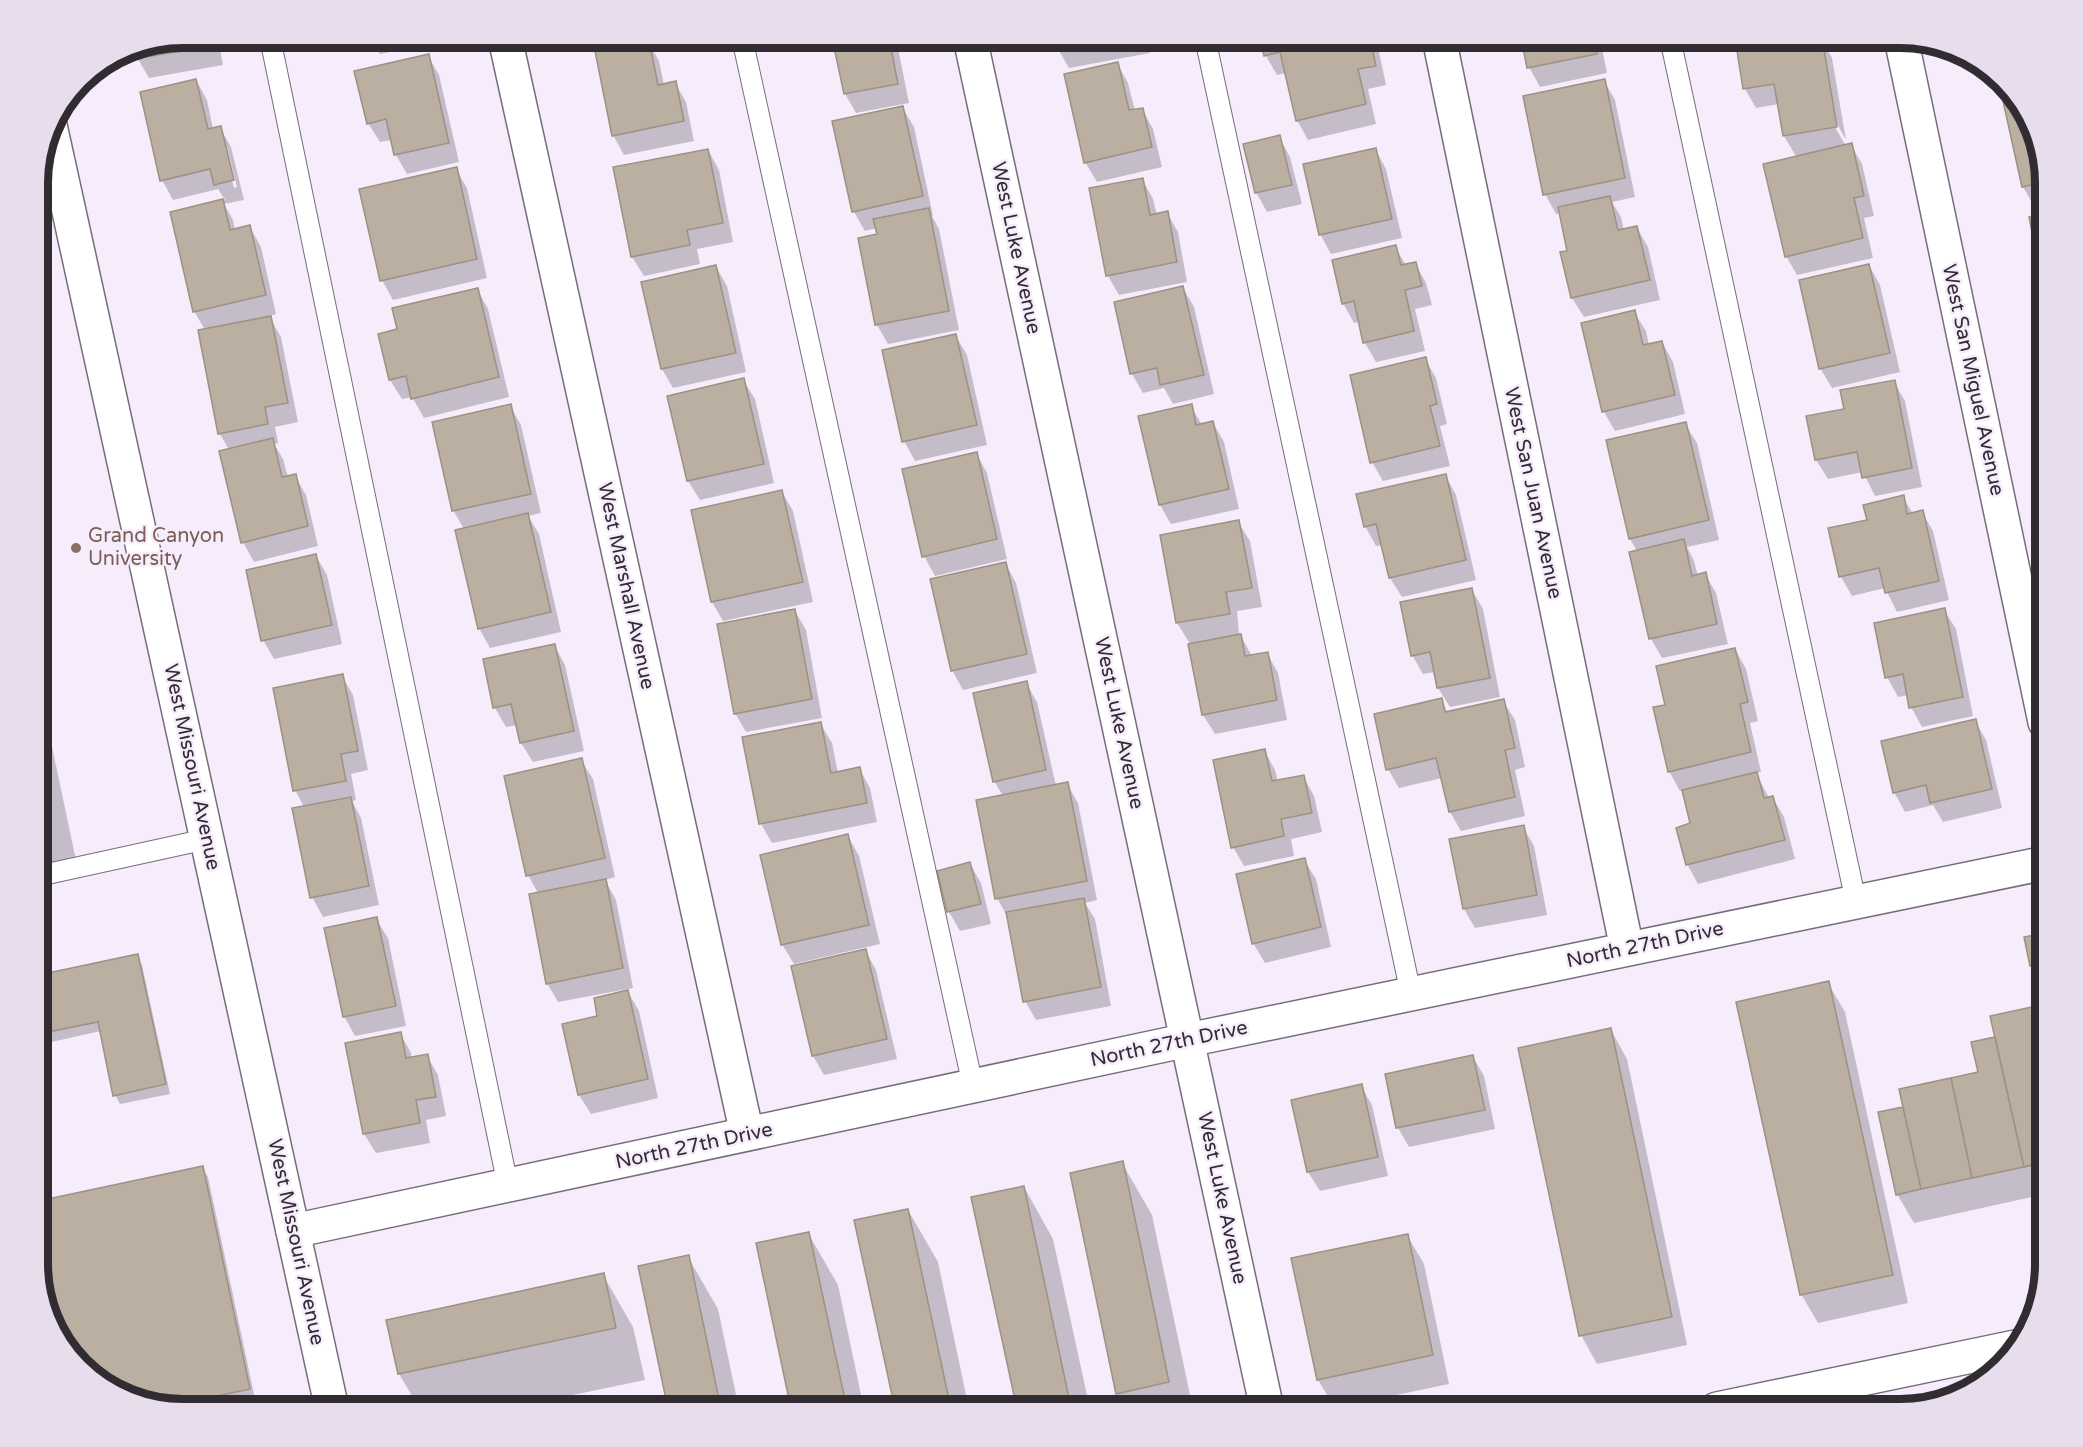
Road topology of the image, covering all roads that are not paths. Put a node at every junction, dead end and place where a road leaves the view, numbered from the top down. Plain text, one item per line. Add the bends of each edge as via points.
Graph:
1 (272, 48) edge
2 (507, 48) edge
3 (744, 48) edge
4 (972, 48) edge
5 (1207, 48) edge
6 (1440, 48) edge
7 (1672, 48) edge
8 (1903, 48) edge
9 (54, 143) edge
10 (2035, 670) edge
11 (207, 839) junction
12 (2035, 864) edge
13 (48, 874) edge
14 (1856, 902) junction
15 (1628, 949) junction
16 (1410, 994) junction
17 (1188, 1040) junction
18 (973, 1086) junction
19 (747, 1134) junction
20 (508, 1186) junction
21 (293, 1231) junction
22 (2003, 1350) edge
23 (330, 1399) edge
24 (1265, 1399) edge
25 (1807, 1399) edge

1 - 20 lane
2 - 19 street, West Marshall Avenue
3 - 18 lane
4 - 17 street, West Luke Avenue
5 - 16 lane
6 - 15 street, West San Juan Avenue
7 - 14 lane
8 - 10 street, West San Miguel Avenue
9 - 11 street, West Missouri Avenue
11 - 13 lane
11 - 21 street, West Missouri Avenue
12 - 14 street, North 27th Drive
14 - 15 street, North 27th Drive
15 - 16 street, North 27th Drive
16 - 17 street, North 27th Drive
17 - 18 street, North 27th Drive
17 - 24 street, West Luke Avenue
18 - 19 street, North 27th Drive
19 - 20 street, North 27th Drive
20 - 21 street, North 27th Drive
21 - 23 street, West Missouri Avenue
22 - 25 street

